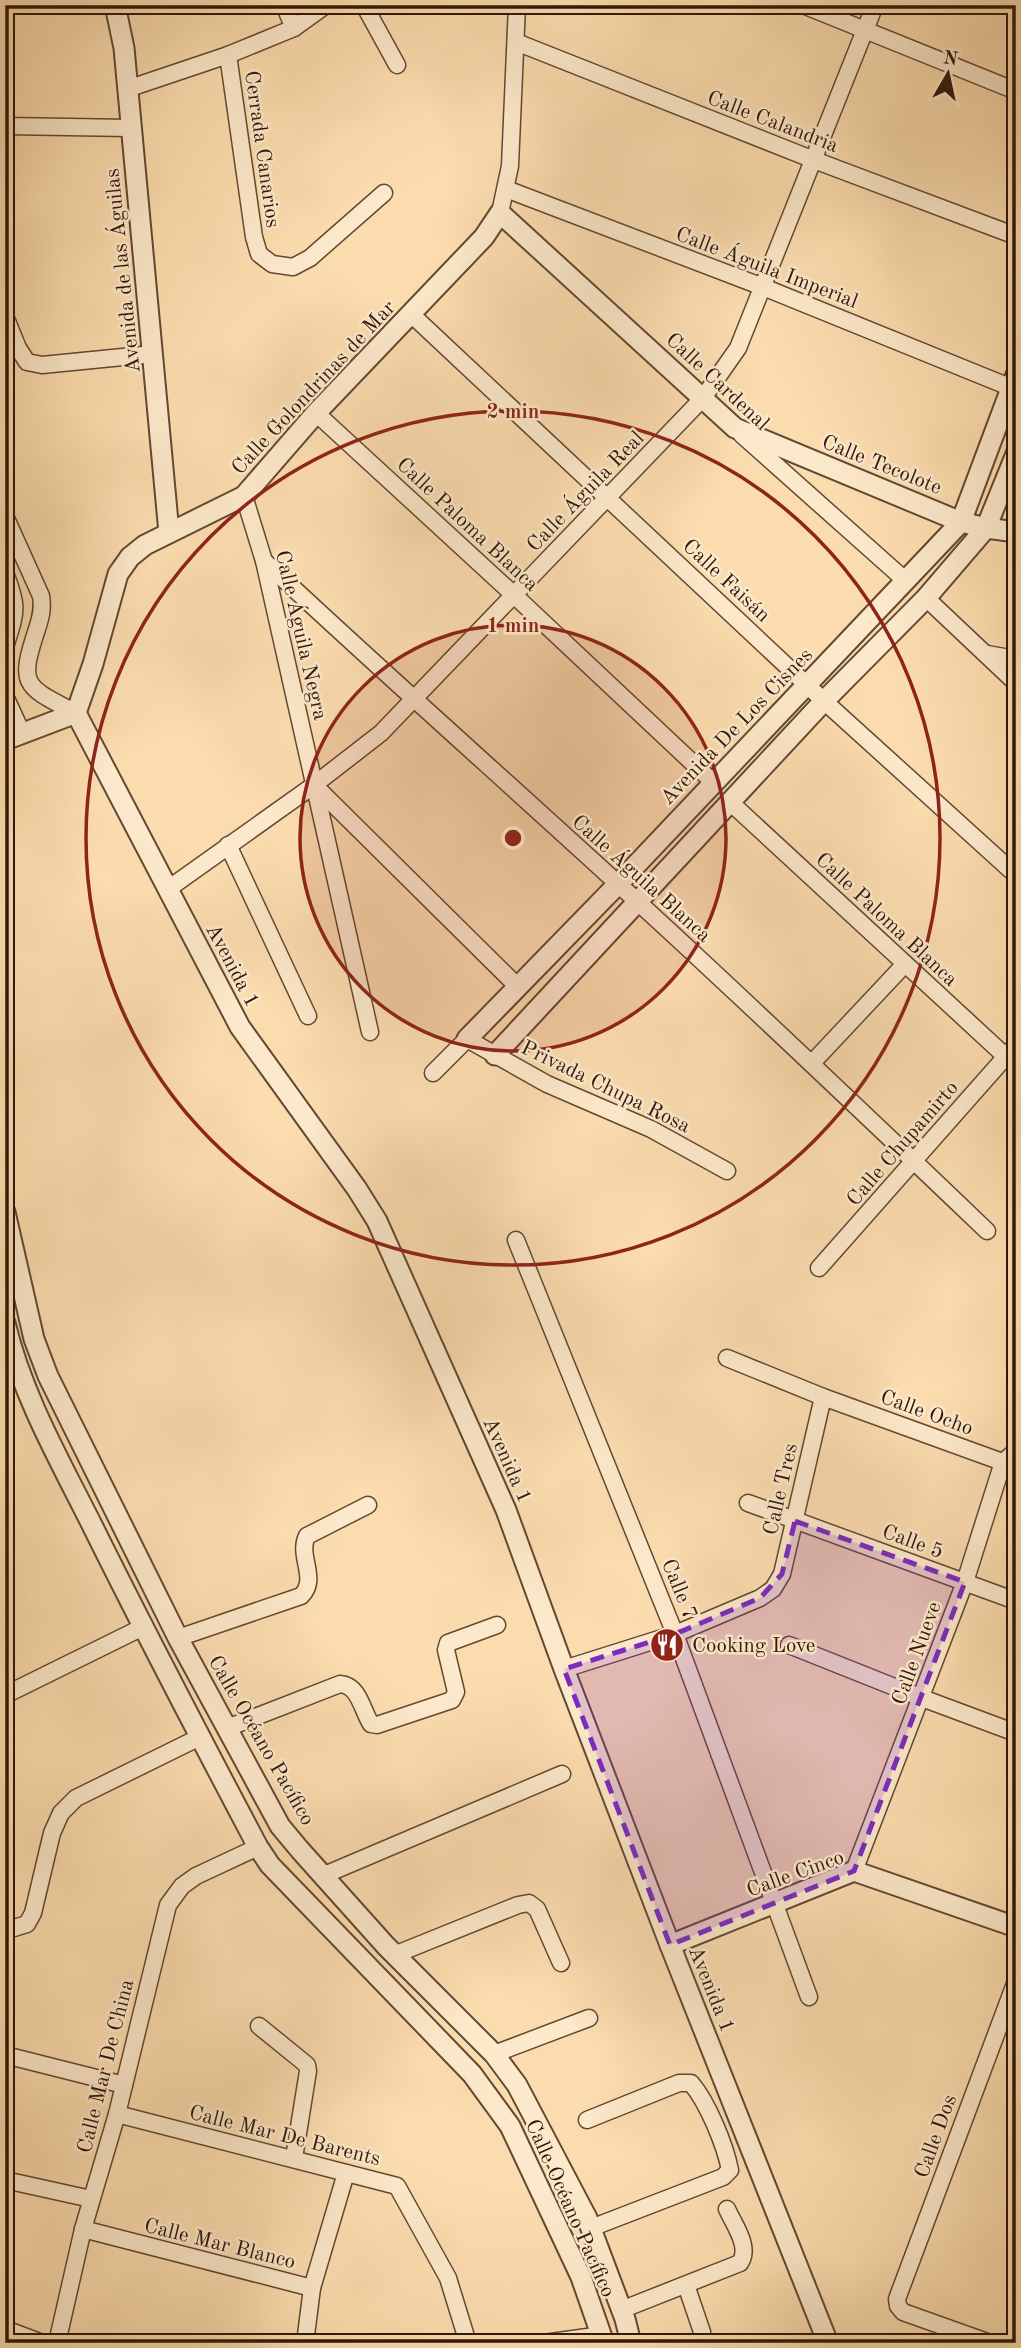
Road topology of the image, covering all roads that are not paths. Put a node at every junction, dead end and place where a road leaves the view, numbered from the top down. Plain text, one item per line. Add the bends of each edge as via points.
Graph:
1 (115, 5) edge
2 (284, 5) edge
3 (326, 5) edge
4 (364, 5) edge
5 (517, 5) edge
6 (803, 5) edge
7 (875, 5) edge
8 (293, 29) junction
9 (864, 30) junction
10 (516, 43) junction
11 (228, 55) junction
12 (397, 65) dead end
13 (127, 89) junction
14 (1016, 91) edge
15 (5, 126) edge
16 (131, 128) junction
17 (814, 160) junction
18 (506, 189) junction
19 (384, 193) dead end
20 (500, 213) junction
21 (1016, 236) edge
22 (763, 287) junction
23 (411, 314) junction
24 (5, 316) edge
25 (153, 354) junction
26 (1014, 382) edge
27 (703, 398) junction
28 (316, 413) junction
29 (735, 428) junction
30 (1016, 454) edge
31 (244, 496) junction
32 (609, 496) junction
33 (5, 516) edge
34 (961, 522) junction
35 (986, 528) junction
36 (1016, 532) edge
37 (169, 533) junction
38 (264, 561) junction
39 (5, 573) edge
40 (906, 581) junction
41 (514, 595) junction
42 (41, 596) junction
43 (16, 598) junction
44 (926, 598) junction
45 (5, 647) edge
46 (987, 654) junction
47 (1016, 659) edge
48 (1016, 683) edge
49 (807, 684) junction
50 (35, 689) junction
51 (6, 699) edge
52 (413, 700) junction
53 (824, 701) junction
54 (76, 713) junction
55 (14, 737) edge
56 (713, 782) junction
57 (314, 785) junction
58 (730, 802) junction
59 (228, 845) junction
60 (1016, 875) edge
61 (618, 884) junction
62 (168, 890) junction
63 (638, 902) junction
64 (905, 964) junction
65 (518, 987) junction
66 (308, 1016) dead end
67 (370, 1031) dead end
68 (467, 1039) junction
69 (495, 1055) junction
70 (1012, 1056) edge
71 (812, 1063) junction
72 (433, 1073) dead end
73 (914, 1161) junction
74 (727, 1171) dead end
75 (5, 1212) edge
76 (987, 1231) dead end
77 (516, 1240) dead end
78 (819, 1268) dead end
79 (5, 1323) edge
80 (727, 1358) dead end
81 (823, 1397) junction
82 (1016, 1451) edge
83 (1009, 1464) edge
84 (97, 1474) junction
85 (72, 1486) junction
86 (748, 1503) dead end
87 (368, 1505) dead end
88 (795, 1521) junction
89 (964, 1582) junction
90 (1016, 1601) edge
91 (496, 1625) dead end
92 (143, 1627) junction
93 (675, 1634) junction
94 (178, 1638) junction
95 (789, 1645) dead end
96 (564, 1669) junction
97 (5, 1695) edge
98 (922, 1698) junction
99 (227, 1728) junction
100 (1016, 1733) edge
101 (200, 1737) junction
102 (562, 1774) dead end
103 (258, 1847) junction
104 (854, 1871) junction
105 (323, 1875) junction
106 (775, 1903) junction
107 (5, 1926) edge
108 (1016, 1927) edge
109 (670, 1945) junction
110 (394, 1955) junction
111 (561, 1963) dead end
112 (1016, 1981) edge
113 (809, 1997) dead end
114 (589, 2018) dead end
115 (259, 2026) dead end
116 (5, 2054) edge
117 (494, 2054) junction
118 (124, 2085) junction
119 (531, 2111) junction
120 (117, 2114) junction
121 (587, 2120) dead end
122 (510, 2126) junction
123 (294, 2158) junction
124 (346, 2173) junction
125 (5, 2180) edge
126 (91, 2199) junction
127 (727, 2209) dead end
128 (591, 2228) junction
129 (83, 2230) junction
130 (686, 2285) junction
131 (312, 2288) junction
132 (621, 2310) junction
133 (5, 2329) edge
134 (702, 2332) dead end
135 (603, 2339) edge
136 (42, 2343) edge
137 (57, 2343) edge
138 (305, 2343) edge
139 (468, 2343) edge
140 (544, 2343) edge
141 (631, 2343) edge
142 (828, 2343) edge
143 (990, 2343) edge

1 - 13 street, Avenida de las Águilas
2 - 8 street
3 - 8 street
4 - 12 street
5 - 10 street
6 - 9 street
7 - 9 street, Calle Águila Real
8 - 11 street
9 - 14 street
9 - 17 street, Calle Águila Real
10 - 17 street, Calle Calandria
10 - 18 street
11 - 13 street
11 - 19 street, Cerrada Canarios via 259,254 272,264 293,267 310,258
13 - 16 street, Avenida de las Águilas
15 - 16 street
16 - 25 street, Avenida de las Águilas
17 - 21 street, Calle Calandria
17 - 22 street, Calle Águila Real
18 - 20 street
18 - 22 street, Calle Águila Imperial
20 - 23 street, Calle Golondrinas de Mar via 484,237
20 - 27 street, Calle Cardenal
22 - 26 street, Calle Águila Imperial
22 - 27 street, Calle Águila Real via 738,348
23 - 28 street, Calle Golondrinas de Mar
23 - 32 street, Calle Faisán
24 - 25 street via 27,362 42,365
25 - 37 street, Avenida de las Águilas
26 - 34 street, Avenida De Los Cisnes
27 - 29 street, Calle Cardenal
27 - 32 street, Calle Águila Real
28 - 31 street, Calle Golondrinas de Mar
28 - 41 street, Calle Paloma Blanca
29 - 34 street, Calle Tecolote
29 - 40 street, Calle Cardenal
30 - 35 street
31 - 37 street, Calle Golondrinas de Mar
31 - 38 street, Calle Águila Negra
32 - 41 street, Calle Águila Real
32 - 49 street, Calle Faisán
33 - 42 street
34 - 35 street, Calle Tecolote
34 - 40 street, Avenida De Los Cisnes
35 - 36 street, Calle Tecolote
35 - 44 street
37 - 54 street, Calle Golondrinas de Mar via 130,557 118,574
38 - 52 street, Calle Águila Blanca
38 - 57 street, Calle Águila Negra
39 - 43 street
40 - 49 street, Avenida De Los Cisnes
41 - 52 street, Calle Águila Real
41 - 56 street, Calle Paloma Blanca
42 - 43 street
42 - 50 street via 42,615 25,669
43 - 45 street
44 - 46 street
44 - 53 street
46 - 47 street
46 - 48 street
49 - 53 street, Calle Faisán
49 - 56 street, Avenida De Los Cisnes
50 - 51 street
50 - 54 street
51 - 55 street
52 - 57 street, Calle Águila Real via 381,733
52 - 61 street, Calle Águila Blanca
53 - 58 street
53 - 60 street, Calle Faisán
54 - 55 street
54 - 62 street, Avenida 1
56 - 61 street, Avenida De Los Cisnes
57 - 59 street, Calle Águila Real
57 - 65 street
57 - 67 street, Calle Águila Negra
58 - 63 street
58 - 64 street, Calle Paloma Blanca
59 - 62 street, Calle Águila Real
59 - 66 street
61 - 63 street, Calle Águila Blanca
61 - 65 street, Avenida De Los Cisnes
62 - 96 street, Avenida 1 via 240,1027 377,1221 506,1510
63 - 69 street
63 - 71 street, Calle Águila Blanca
64 - 70 street, Calle Paloma Blanca
64 - 71 street
65 - 68 street, Avenida De Los Cisnes
68 - 69 street, Privada Chupa Rosa
68 - 72 street, Avenida De Los Cisnes
69 - 74 street, Privada Chupa Rosa via 547,1084 651,1129
70 - 73 street, Calle Chupamirto
71 - 73 street, Calle Águila Blanca
73 - 76 street, Calle Águila Blanca
73 - 78 street, Calle Chupamirto
75 - 84 street, Calle Océano Pacífico via 34,1339
77 - 93 street, Calle 7
79 - 85 street, Calle Océano Pacífico via 23,1385
80 - 81 street, Calle Ocho
81 - 83 street, Calle Ocho
81 - 88 street, Calle Tres
82 - 83 street
83 - 89 street, Calle Nueve
84 - 85 street
84 - 94 street, Calle Océano Pacífico
85 - 92 street, Calle Océano Pacífico
86 - 88 street, Calle 5
87 - 94 street via 307,1536 303,1551 309,1581 301,1596
88 - 89 street, Calle 5
88 - 93 street, Calle Tres via 782,1574 773,1589
89 - 90 street, Calle 5
89 - 98 street, Calle Nueve
91 - 99 street via 448,1643 456,1692 452,1700 377,1725 371,1724 354,1690 340,1684
92 - 97 street
92 - 101 street, Calle Océano Pacífico
93 - 96 street
93 - 106 street, Calle 7
94 - 99 street, Calle Océano Pacífico
95 - 98 street
96 - 109 street, Avenida 1
98 - 100 street
98 - 104 street, Calle Nueve
99 - 105 street, Calle Océano Pacífico via 281,1825
101 - 103 street, Calle Océano Pacífico
101 - 107 street via 76,1798 61,1813 52,1833 27,1924
102 - 105 street
103 - 118 street, Calle Mar De China via 197,1876 167,1905
103 - 122 street, Calle Océano Pacífico via 270,1865 472,2074
104 - 106 street, Calle Cinco
104 - 108 street, Calle Cinco
105 - 110 street, Calle Océano Pacífico
106 - 109 street, Calle Cinco
106 - 113 street, Calle 7
109 - 142 street, Avenida 1
110 - 111 street via 529,1903 537,1909
110 - 117 street, Calle Océano Pacífico
112 - 143 street, Calle Dos via 897,2299 903,2312
114 - 117 street
115 - 123 street via 307,2065
116 - 118 street
117 - 119 street, Calle Océano Pacífico
118 - 120 street, Calle Mar De China
119 - 122 street
119 - 128 street, Calle Océano Pacífico
120 - 123 street, Calle Mar De Barents
120 - 126 street, Calle Mar De China
121 - 128 street via 678,2083 691,2083 700,2094 730,2170 723,2177
122 - 135 street, Calle Océano Pacífico via 581,2277
123 - 124 street, Calle Mar De Barents
124 - 131 street, Calle Mar Blanco
124 - 139 street, Calle Mar De Barents via 397,2186 448,2278
125 - 126 street
126 - 129 street, Calle Mar De China
127 - 130 street via 745,2256 740,2263
128 - 132 street, Calle Océano Pacífico
129 - 131 street, Calle Mar Blanco
129 - 137 street, Calle Mar De China
130 - 132 street
130 - 134 street
131 - 138 street
132 - 141 street, Calle Océano Pacífico
133 - 136 street
135 - 140 street

